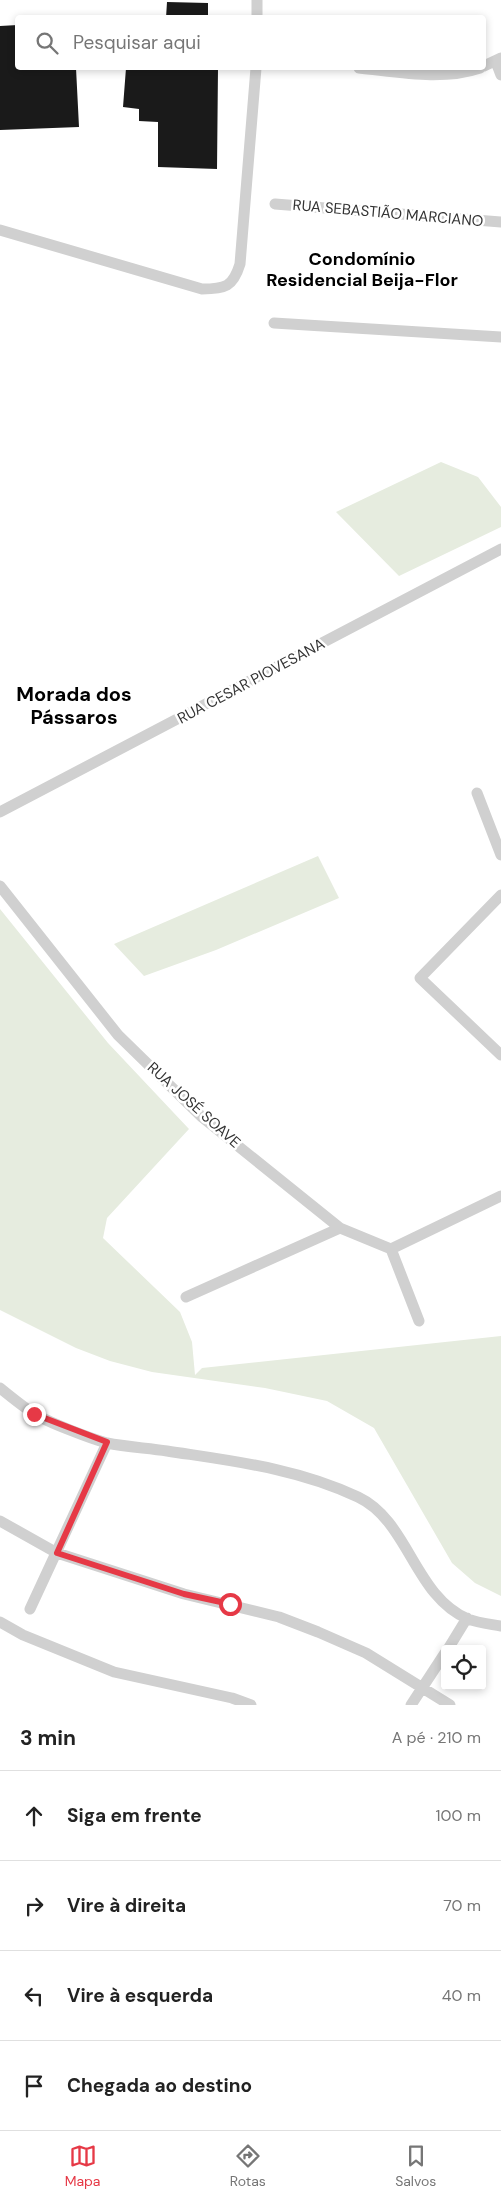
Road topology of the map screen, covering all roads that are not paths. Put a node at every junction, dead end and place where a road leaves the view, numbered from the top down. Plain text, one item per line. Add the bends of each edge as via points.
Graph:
1 (256, 0) edge
2 (257, 15) edge
3 (498, 60) edge
4 (486, 65) edge
5 (256, 70) edge
6 (379, 70) edge
7 (465, 70) edge
8 (501, 75) edge
9 (275, 204) dead end
10 (501, 222) edge
11 (0, 230) edge
12 (274, 323) dead end
13 (501, 337) edge
14 (501, 549) edge
15 (477, 793) dead end
16 (0, 812) edge
17 (501, 855) edge
18 (0, 886) edge
19 (501, 895) edge
20 (501, 1055) edge
21 (501, 1196) edge
22 (340, 1228) junction
23 (391, 1248) junction
24 (186, 1297) dead end
25 (419, 1321) dead end
26 (0, 1388) edge
27 (107, 1442) junction
28 (0, 1521) edge
29 (57, 1553) junction
30 (30, 1609) dead end
31 (467, 1618) junction
32 (0, 1622) edge
33 (501, 1626) edge
34 (450, 1645) edge
35 (441, 1659) edge
36 (424, 1686) junction
37 (251, 1705) edge
38 (411, 1705) edge
39 (450, 1705) edge

1 - 2 street
3 - 4 street
3 - 8 street
5 - 11 street via 240,264 235,279 227,286 202,289
6 - 7 street via 443,74
9 - 10 street, RUA SEBASTIÃO MARCIANO
12 - 13 street
14 - 16 street, RUA CESAR PIOVESANA
15 - 17 street
18 - 22 street, RUA JOSÉ SOAVE via 118,1035 202,1117
19 - 20 street via 420,978
21 - 23 street
22 - 23 street, RUA JOSÉ SOAVE
22 - 24 street
23 - 25 street
26 - 27 street via 34,1414
27 - 29 street
27 - 31 street via 293,1472 360,1498 382,1515 401,1538 434,1591
28 - 29 street
29 - 30 street
29 - 36 street via 184,1594 278,1617 366,1653
31 - 33 street
31 - 34 street
32 - 37 street via 23,1635 114,1672
35 - 36 street
36 - 38 street
36 - 39 street

